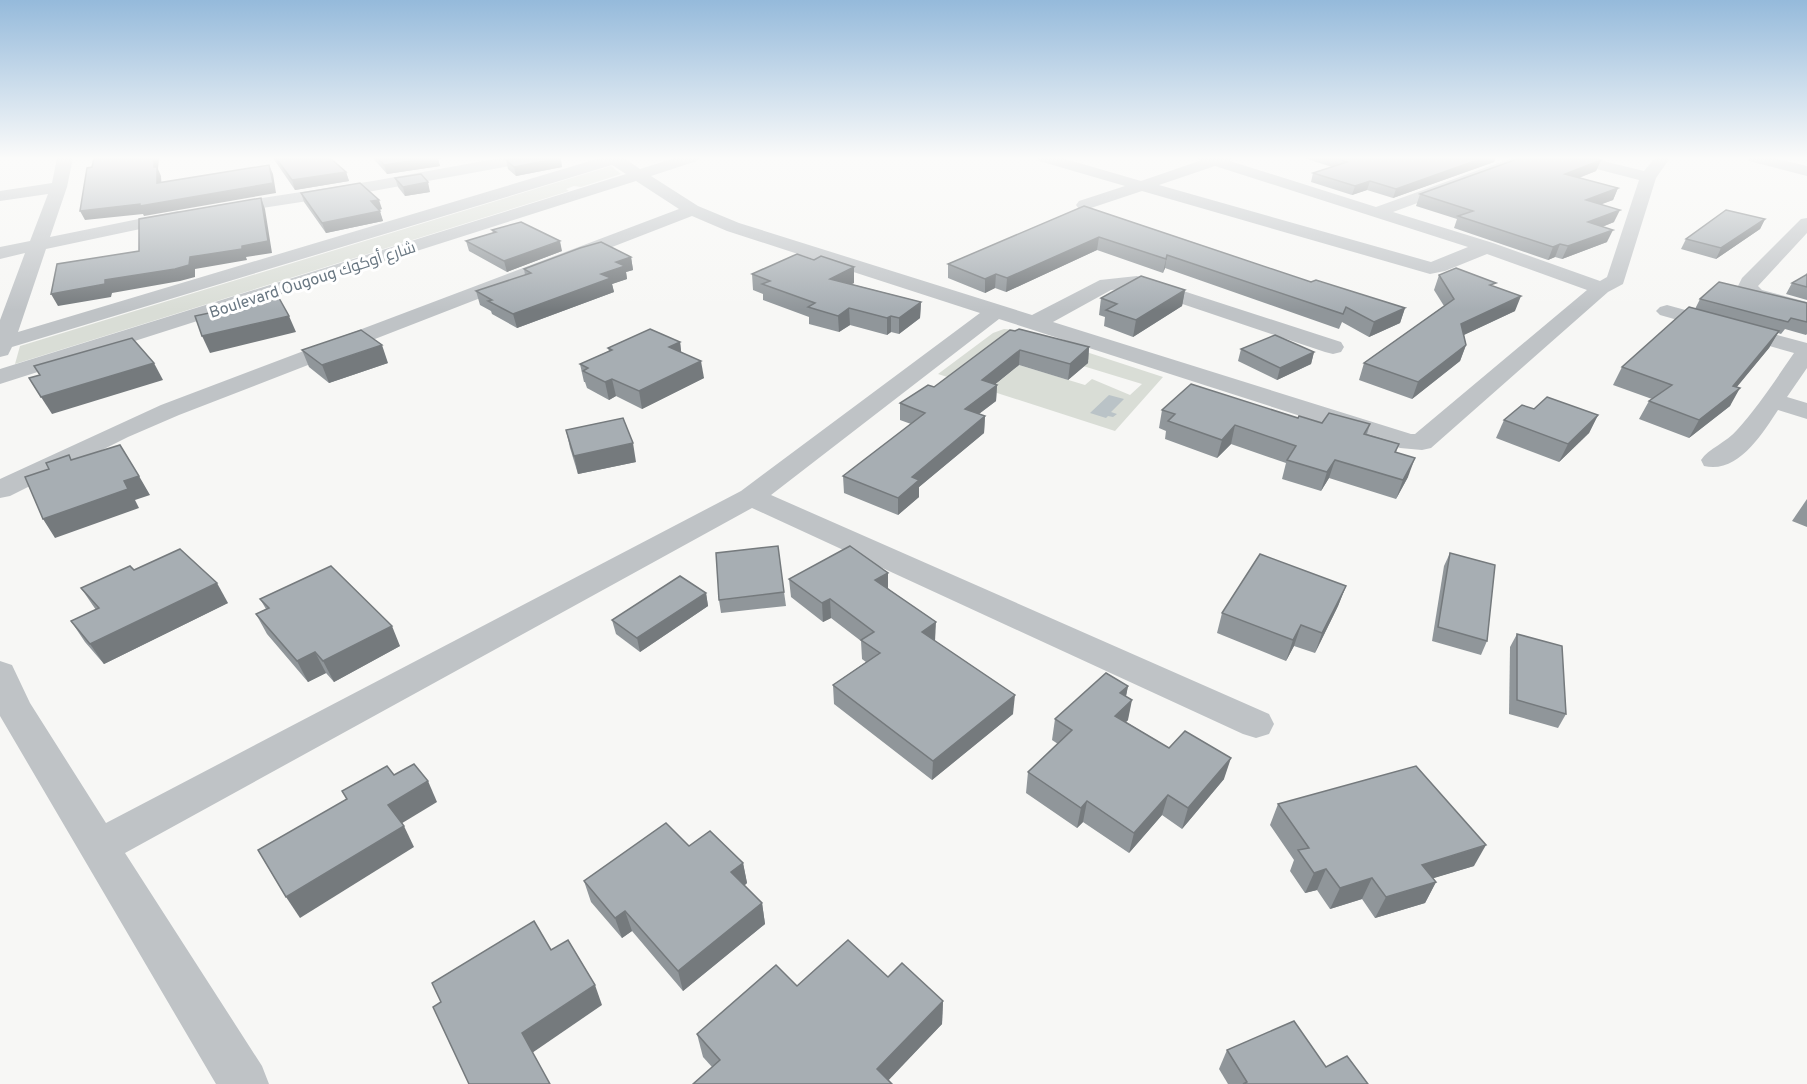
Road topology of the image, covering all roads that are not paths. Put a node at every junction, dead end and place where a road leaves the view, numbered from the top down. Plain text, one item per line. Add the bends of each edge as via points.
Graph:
1 (51, 209) edge
2 (224, 209) edge
3 (451, 209) edge
4 (535, 209) edge
5 (1222, 209) edge
6 (1367, 209) edge
7 (1386, 209) edge
8 (1638, 209) edge
9 (692, 210) joint
10 (1377, 212) junction
11 (1807, 223) edge
12 (39, 244) junction
13 (1486, 248) junction
14 (0, 254) edge
15 (1601, 288) junction
16 (1807, 308) edge
17 (1667, 311) dead end
18 (996, 312) junction
19 (1034, 323) junction
20 (1, 346) edge
21 (1333, 346) dead end
22 (1807, 351) edge
23 (0, 377) edge
24 (1772, 401) junction
25 (1807, 411) edge
26 (1714, 460) dead end
27 (0, 490) edge
28 (751, 497) junction
29 (0, 674) edge
30 (1256, 724) dead end
31 (99, 847) junction
32 (244, 1084) edge

1 - 12 street
2 - 12 street
3 - 20 street, Boulevard Ougoug شارع أوكوك
4 - 23 street, Boulevard Ougoug شارع أوكوك
5 - 13 street via 1430,268
6 - 10 street
7 - 10 street
8 - 15 street via 1616,280
9 - 18 street via 733,227
9 - 27 street via 170,410
10 - 13 street
11 - 16 street via 1747,288 1755,294
12 - 14 street
12 - 20 street
13 - 15 street
15 - 19 street via 1422,442 1385,435
17 - 22 street
18 - 19 street
18 - 28 street
19 - 21 street via 1107,284 1137,282
22 - 24 street
24 - 25 street
24 - 26 street via 1738,447
28 - 30 street
28 - 31 street
29 - 31 street via 13,708
31 - 32 street

